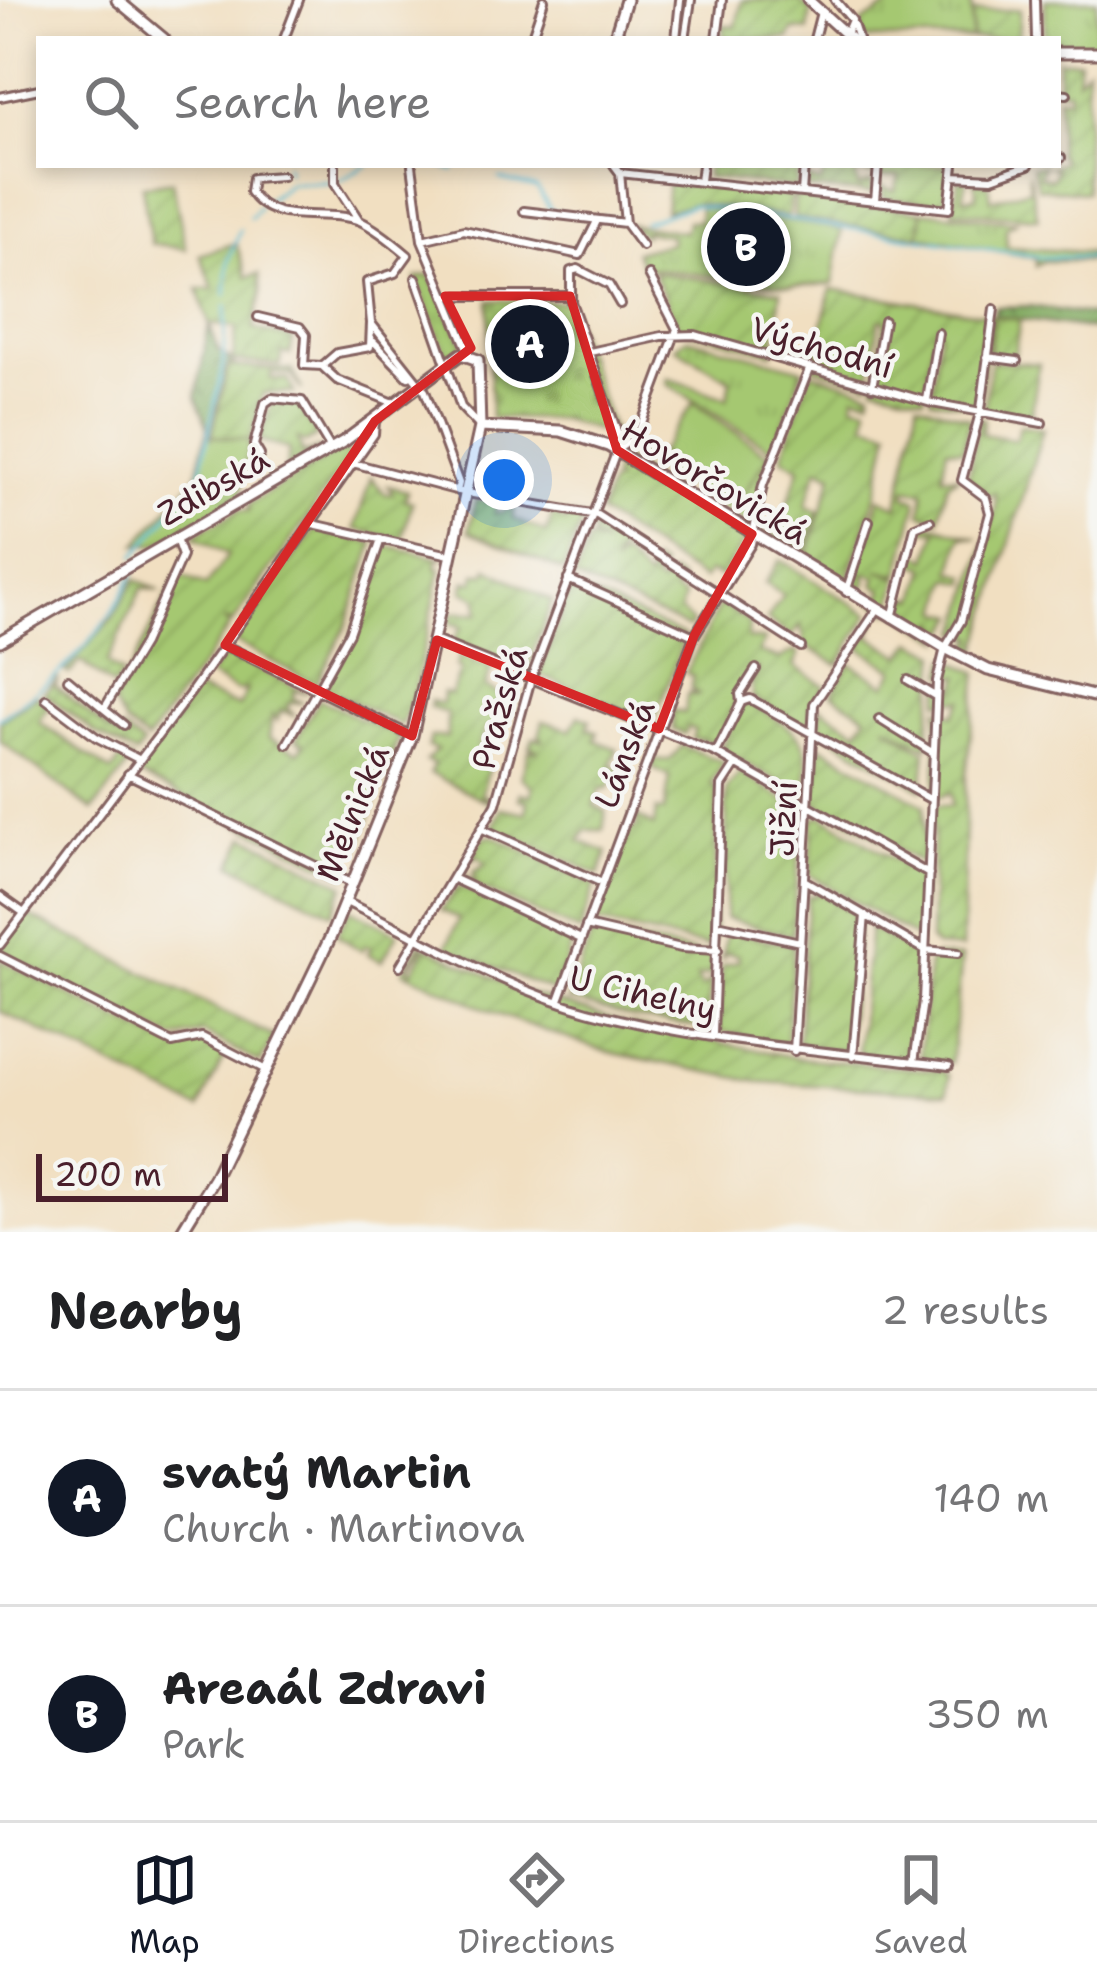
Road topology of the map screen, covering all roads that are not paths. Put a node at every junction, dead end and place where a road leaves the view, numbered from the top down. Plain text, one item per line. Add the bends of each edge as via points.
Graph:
1 (117, 0) edge
2 (299, 0) edge
3 (544, 0) edge
4 (626, 0) edge
5 (680, 0) edge
6 (691, 0) edge
7 (722, 0) edge
8 (808, 0) edge
9 (835, 0) edge
10 (1035, 0) edge
11 (821, 12) junction
12 (852, 34) edge
13 (160, 36) edge
14 (285, 36) edge
15 (532, 36) edge
16 (615, 36) edge
17 (681, 36) edge
18 (682, 36) edge
19 (717, 36) edge
20 (815, 36) edge
21 (1036, 36) edge
22 (1061, 53) edge
23 (1093, 53) edge
24 (36, 90) edge
25 (0, 97) edge
26 (412, 168) edge
27 (616, 168) edge
28 (659, 168) edge
29 (702, 168) edge
30 (804, 168) edge
31 (878, 168) edge
32 (954, 168) edge
33 (1020, 168) edge
34 (334, 169) edge
35 (620, 173) junction
36 (282, 176) dead end
37 (658, 176) junction
38 (953, 176) junction
39 (700, 182) junction
40 (802, 193) junction
41 (875, 201) junction
42 (524, 211) dead end
43 (359, 221) junction
44 (596, 223) junction
45 (625, 223) junction
46 (424, 244) junction
47 (642, 246) dead end
48 (408, 256) junction
49 (649, 275) dead end
50 (416, 278) dead end
51 (443, 293) junction
52 (425, 296) junction
53 (570, 296) junction
54 (620, 304) dead end
55 (994, 309) dead end
56 (258, 317) dead end
57 (884, 321) dead end
58 (371, 323) junction
59 (938, 333) dead end
60 (676, 334) junction
61 (374, 342) junction
62 (590, 352) junction
63 (469, 353) junction
64 (987, 357) junction
65 (1017, 361) dead end
66 (445, 365) junction
67 (322, 366) junction
68 (810, 367) junction
69 (414, 381) junction
70 (872, 387) junction
71 (927, 401) junction
72 (394, 403) junction
73 (979, 413) junction
74 (375, 421) junction
75 (1042, 423) dead end
76 (480, 427) junction
77 (346, 440) junction
78 (331, 449) junction
79 (617, 450) junction
80 (260, 454) dead end
81 (358, 455) junction
82 (353, 463) junction
83 (462, 492) junction
84 (918, 510) dead end
85 (592, 514) junction
86 (869, 521) dead end
87 (313, 524) junction
88 (752, 534) junction
89 (176, 539) junction
90 (381, 539) junction
91 (454, 556) junction
92 (568, 579) junction
93 (846, 592) junction
94 (718, 595) junction
95 (877, 610) junction
96 (892, 618) junction
97 (694, 636) junction
98 (0, 641) edge
99 (437, 641) junction
100 (224, 645) junction
101 (801, 647) dead end
102 (945, 648) junction
103 (756, 668) dead end
104 (68, 679) dead end
105 (531, 679) junction
106 (908, 680) dead end
107 (318, 691) junction
108 (935, 696) junction
109 (1097, 697) edge
110 (46, 698) dead end
111 (746, 701) junction
112 (104, 709) junction
113 (879, 719) dead end
114 (124, 725) dead end
115 (659, 729) junction
116 (412, 736) junction
117 (811, 737) junction
118 (287, 744) dead end
119 (932, 752) junction
120 (716, 753) junction
121 (138, 759) junction
122 (736, 765) junction
123 (128, 774) junction
124 (930, 800) junction
125 (807, 804) junction
126 (483, 829) junction
127 (929, 874) junction
128 (454, 879) junction
129 (804, 880) junction
130 (602, 883) junction
131 (354, 885) junction
132 (0, 896) edge
133 (346, 902) junction
134 (24, 914) junction
135 (865, 915) junction
136 (720, 925) junction
137 (586, 926) junction
138 (419, 937) junction
139 (581, 940) junction
140 (800, 942) junction
141 (0, 945) edge
142 (718, 950) junction
143 (925, 950) junction
144 (958, 953) dead end
145 (0, 956) edge
146 (400, 966) dead end
147 (559, 1000) junction
148 (713, 1034) junction
149 (794, 1051) junction
150 (853, 1057) junction
151 (914, 1062) junction
152 (949, 1066) dead end
153 (266, 1070) junction
154 (181, 1232) edge

1 - 13 main road
2 - 14 street
3 - 15 street
4 - 16 main road
5 - 17 street
6 - 18 street
7 - 19 street
8 - 11 main road
9 - 12 street
10 - 21 street
11 - 12 main road
11 - 20 street
22 - 23 main road
24 - 25 street
26 - 46 street
27 - 35 street
28 - 37 street
29 - 39 street
30 - 40 street
31 - 41 street
32 - 38 street
33 - 38 street via 992,178
34 - 43 street
35 - 37 street
35 - 45 street
36 - 43 street via 252,178 250,192 272,212
37 - 39 street
38 - 41 street via 949,209
39 - 40 street
40 - 41 street
42 - 44 street
43 - 48 street
44 - 45 street
44 - 46 street via 584,254 464,230
45 - 47 street
46 - 48 street
46 - 51 street
48 - 58 street via 395,273 366,284
49 - 60 street
50 - 52 street
51 - 52 street
51 - 53 street
51 - 63 street
52 - 66 street
53 - 54 street via 578,269 619,293
53 - 62 street
55 - 64 street
56 - 67 street via 300,327 304,364
57 - 70 street
58 - 61 street
58 - 69 street
59 - 71 street
60 - 62 street, Východní
60 - 68 street, Východní
60 - 79 street, Pražská via 637,436
61 - 67 street via 337,352
61 - 69 street
62 - 79 street
63 - 66 main road, Zdibská
63 - 76 main road, Mělnická via 482,384
64 - 65 street
64 - 73 street
66 - 69 main road, Zdibská
66 - 76 street via 460,407
67 - 72 street
68 - 70 street, Východní
68 - 88 street, Lánská
69 - 72 main road, Zdibská
69 - 83 street via 425,391
70 - 71 street, Východní
71 - 73 street, Východní
72 - 74 main road, Zdibská
73 - 75 street, Východní
73 - 102 street via 962,481 986,498 990,512 961,621
74 - 77 main road, Zdibská
74 - 81 street
76 - 79 main road, Hovorčovická via 561,430
76 - 83 main road, Mělnická
77 - 78 main road, Zdibská
77 - 81 street
78 - 80 street via 302,401 272,398 254,445
78 - 89 main road, Zdibská
79 - 85 street, Pražská
79 - 88 main road, Hovorčovická
81 - 82 street
82 - 83 street
82 - 87 street
83 - 85 street
83 - 91 main road, Mělnická
84 - 96 street via 925,522
85 - 92 street, Pražská
85 - 94 street
86 - 93 street
87 - 90 street
87 - 100 street
88 - 93 main road, Hovorčovická
88 - 94 street, Lánská
89 - 98 main road, Zdibská
89 - 112 street via 182,556
90 - 91 street
90 - 107 street via 349,633
91 - 99 main road, Mělnická
92 - 97 street
92 - 105 street, Pražská
93 - 95 main road, Hovorčovická
94 - 97 street, Lánská
94 - 101 street
95 - 96 main road, Hovorčovická
95 - 117 street, Jižní via 814,704
96 - 102 main road, Hovorčovická
97 - 115 street, Lánská
99 - 105 street
99 - 116 main road, Mělnická
100 - 107 street
100 - 121 street
102 - 108 street
102 - 109 main road, Hovorčovická via 988,670
103 - 111 street
104 - 112 street
105 - 115 street
105 - 126 street, Pražská
106 - 108 street
107 - 116 street
107 - 118 street
108 - 119 street
110 - 121 street
111 - 117 street
111 - 120 street
112 - 114 street
113 - 119 street
115 - 120 street
115 - 130 street, Lánská
116 - 131 main road, Mělnická
117 - 124 street
117 - 125 street, Jižní
119 - 124 street
120 - 122 street
121 - 123 street
122 - 125 street
122 - 136 street via 722,786
123 - 131 street
123 - 134 street
124 - 127 street
125 - 127 street
125 - 129 street, Jižní
126 - 128 street, Pražská
126 - 130 street
127 - 143 street
128 - 138 street, Pražská
128 - 139 street
129 - 135 street
129 - 140 street, Jižní
130 - 137 street, Lánská
131 - 133 main road, Mělnická
132 - 134 street
133 - 138 street, U Cihelny
133 - 153 main road, Mělnická
134 - 141 street
135 - 143 street
135 - 150 street
136 - 140 street
136 - 142 street
137 - 139 street, Lánská
137 - 142 street
138 - 146 street, Pražská
138 - 147 street, U Cihelny
139 - 147 street, Lánská
140 - 149 street, Jižní
142 - 148 street
143 - 144 street
143 - 151 street
145 - 153 street via 172,1042 202,1037
147 - 148 street, U Cihelny
148 - 149 street, U Cihelny
149 - 150 street, U Cihelny
150 - 151 street, U Cihelny
151 - 152 street, U Cihelny
153 - 154 main road, Mělnická

